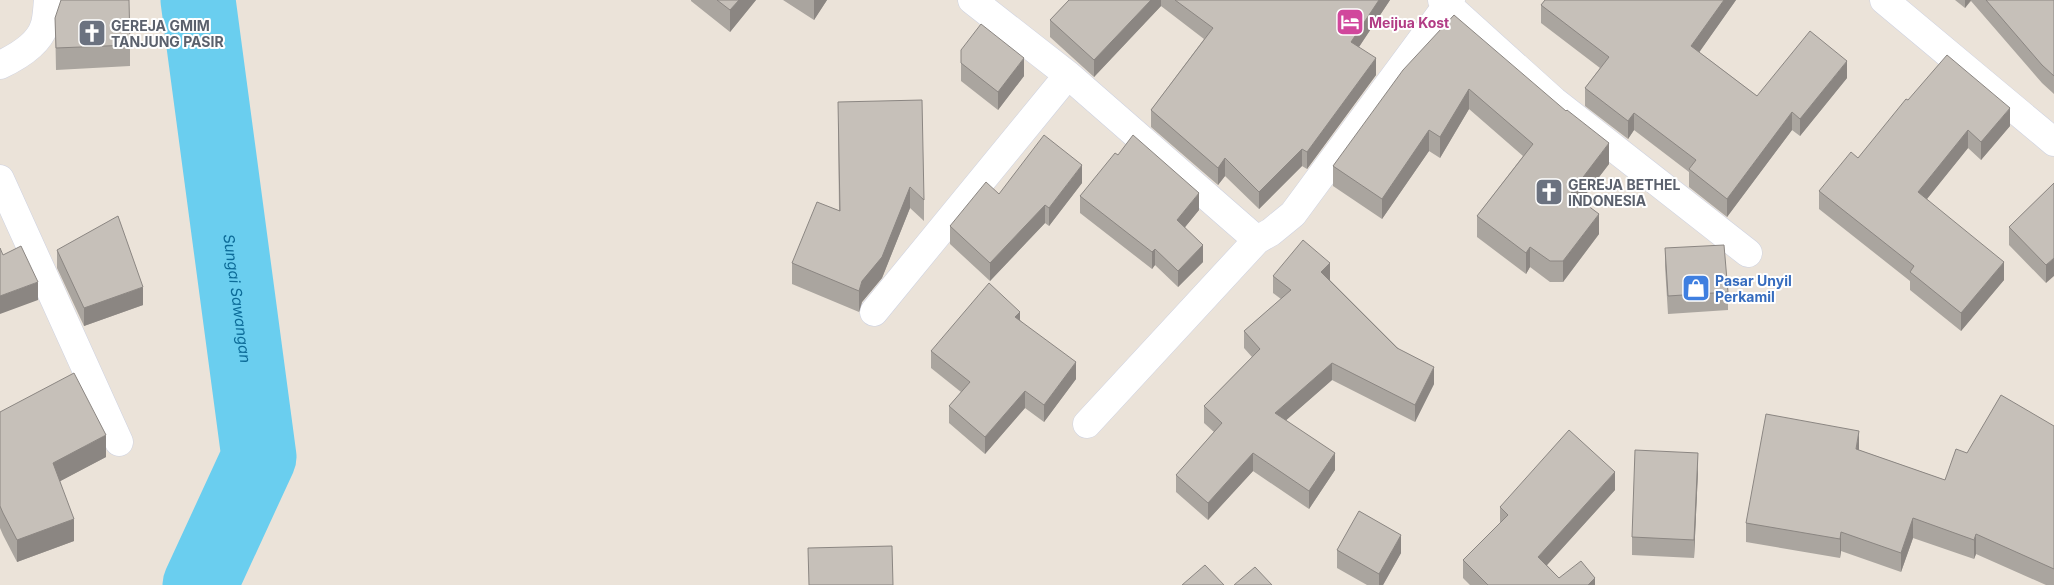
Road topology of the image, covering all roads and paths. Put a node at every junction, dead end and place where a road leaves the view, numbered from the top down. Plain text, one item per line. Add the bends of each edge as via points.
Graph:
1 (48, 0) edge
2 (972, 0) edge
3 (1884, 0) edge
4 (1447, 2) edge
5 (0, 65) edge
6 (1068, 75) junction
7 (2054, 142) edge
8 (0, 179) edge
9 (1258, 240) junction
10 (1748, 253) dead end
11 (874, 312) dead end
12 (1087, 424) dead end
13 (119, 442) dead end

1 - 5 street via 44,29 29,47
2 - 6 street
3 - 7 street
4 - 9 street via 1293,214
4 - 10 street via 1554,101
6 - 9 street
6 - 11 street
8 - 13 street
9 - 12 street

